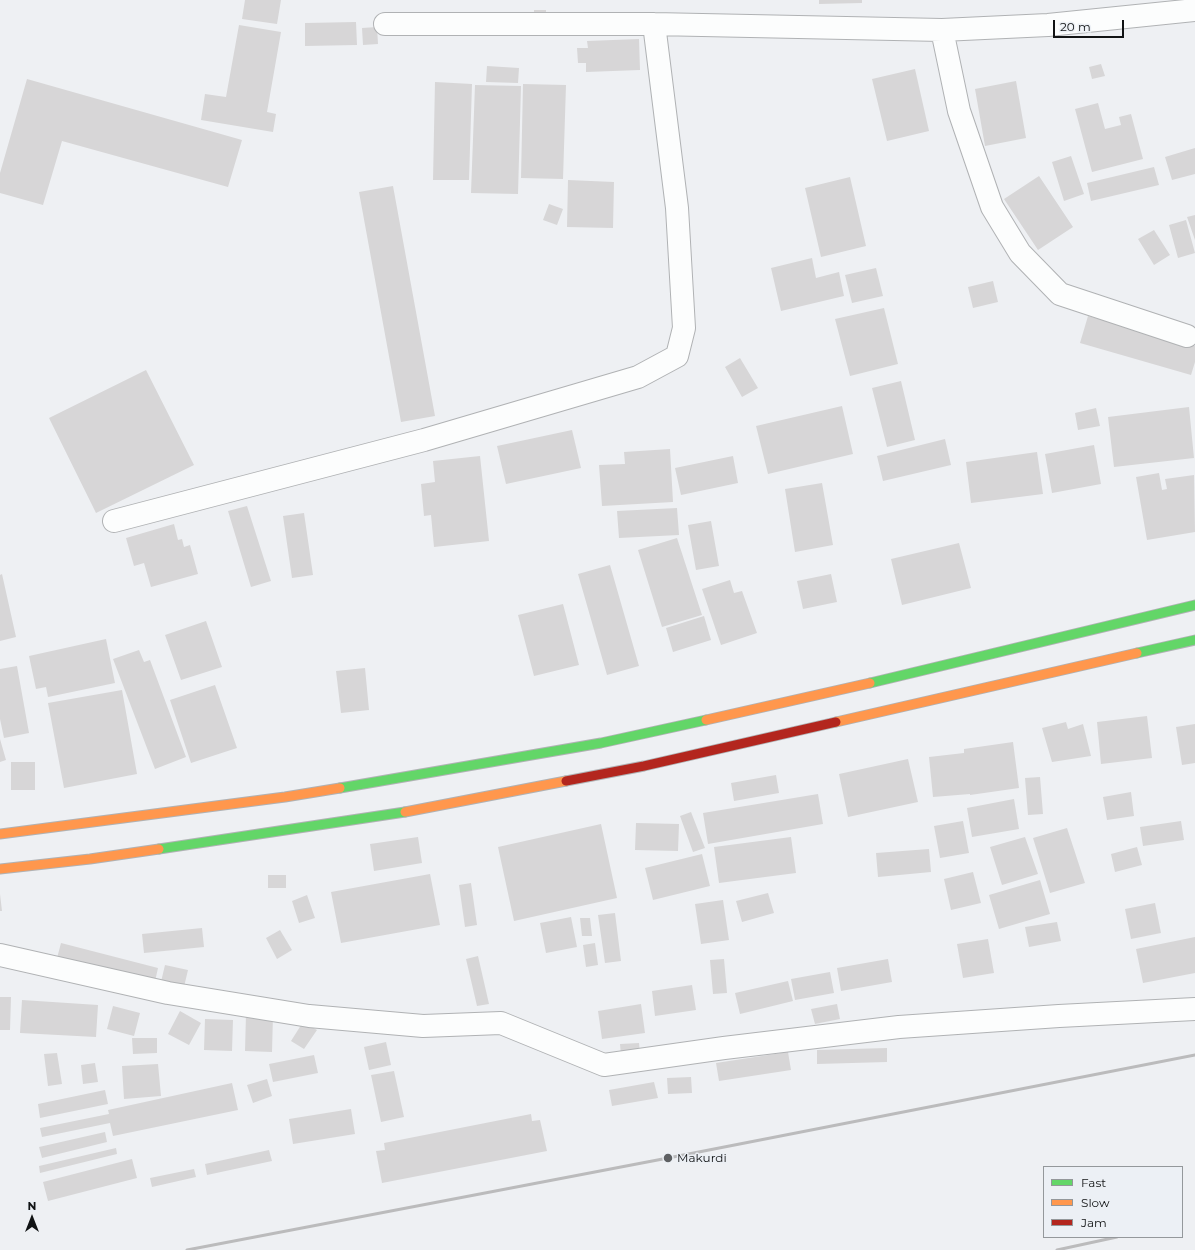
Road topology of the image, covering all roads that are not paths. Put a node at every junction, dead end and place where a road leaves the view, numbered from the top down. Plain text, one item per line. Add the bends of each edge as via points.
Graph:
1 (1195, 10) edge
2 (385, 24) dead end
3 (654, 24) junction
4 (942, 30) junction
5 (1187, 336) dead end
6 (114, 521) dead end
7 (1195, 606) edge
8 (1195, 640) edge
9 (0, 834) edge
10 (0, 869) edge
11 (0, 955) edge
12 (1195, 1009) edge

1 - 4 street via 1048,25
2 - 3 street
3 - 4 street
3 - 6 street via 677,208 684,328 677,356 638,377 432,438
4 - 5 street via 959,111 992,207 1020,253 1060,294
7 - 9 street via 885,680 446,774
8 - 10 street via 644,766 98,858
11 - 12 street via 168,993 309,1016 423,1026 502,1023 604,1065 899,1027

